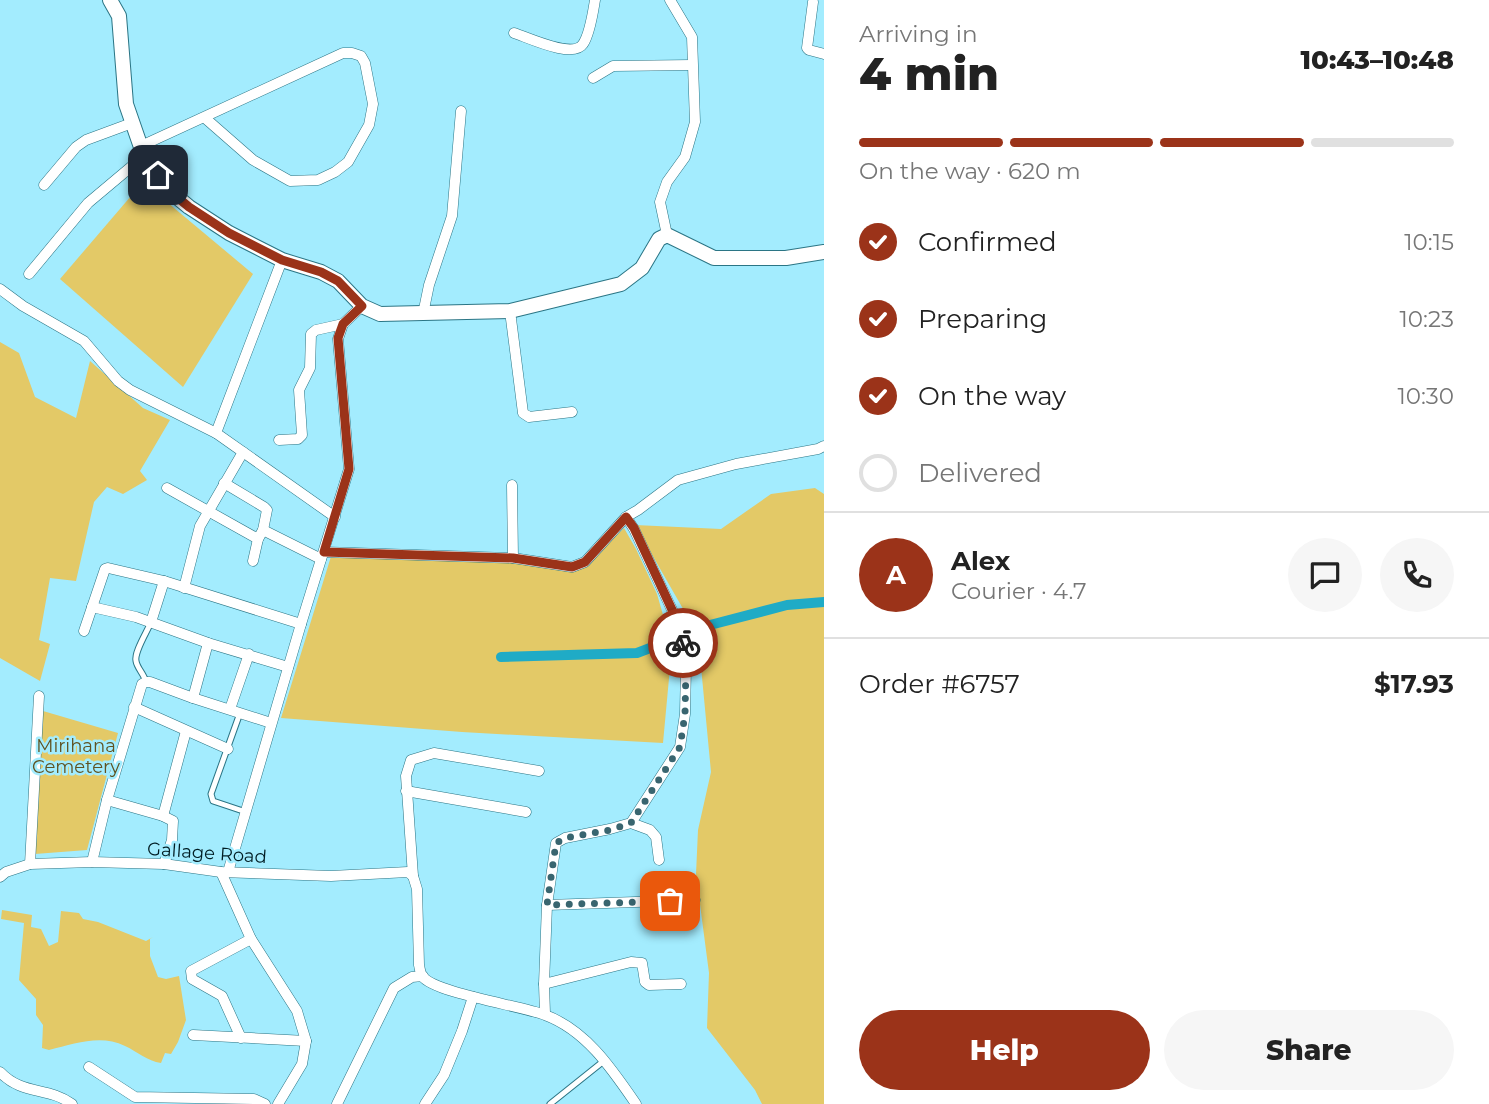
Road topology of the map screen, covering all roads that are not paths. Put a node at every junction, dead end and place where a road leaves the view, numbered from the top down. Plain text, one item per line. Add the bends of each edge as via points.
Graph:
1 (110, 0) edge
2 (595, 0) edge
3 (670, 0) edge
4 (816, 1) edge
5 (514, 33) dead end
6 (824, 54) edge
7 (692, 65) junction
8 (593, 78) dead end
9 (461, 111) dead end
10 (205, 118) junction
11 (132, 122) junction
12 (143, 151) junction
13 (44, 185) dead end
14 (667, 235) junction
15 (824, 252) edge
16 (282, 260) junction
17 (29, 274) dead end
18 (0, 289) edge
19 (362, 306) junction
20 (510, 311) junction
21 (424, 314) junction
22 (343, 324) junction
23 (572, 412) dead end
24 (216, 433) junction
25 (279, 440) dead end
26 (824, 446) edge
27 (243, 452) junction
28 (225, 483) junction
29 (512, 485) dead end
30 (167, 488) dead end
31 (208, 511) junction
32 (335, 517) junction
33 (626, 517) junction
34 (261, 535) junction
35 (323, 555) junction
36 (513, 558) junction
37 (253, 561) dead end
38 (164, 581) junction
39 (184, 588) junction
40 (92, 607) junction
41 (151, 622) junction
42 (301, 624) junction
43 (84, 631) dead end
44 (208, 643) junction
45 (249, 654) junction
46 (288, 667) junction
47 (146, 682) junction
48 (39, 696) dead end
49 (192, 698) junction
50 (134, 707) junction
51 (235, 711) junction
52 (271, 723) junction
53 (186, 731) junction
54 (228, 749) junction
55 (539, 771) dead end
56 (407, 791) junction
57 (107, 800) junction
58 (246, 812) junction
59 (526, 812) dead end
60 (163, 816) junction
61 (631, 823) junction
62 (659, 860) dead end
63 (92, 862) junction
64 (30, 864) junction
65 (164, 864) junction
66 (224, 872) junction
67 (413, 876) junction
68 (0, 877) edge
69 (695, 900) dead end
70 (547, 905) junction
71 (251, 939) junction
72 (423, 976) junction
73 (544, 984) junction
74 (681, 984) dead end
75 (473, 997) junction
76 (545, 1014) junction
77 (193, 1035) dead end
78 (242, 1038) junction
79 (306, 1041) junction
80 (605, 1060) junction
81 (89, 1067) dead end
82 (0, 1072) edge
83 (72, 1104) edge
84 (265, 1104) edge
85 (278, 1104) edge
86 (337, 1104) edge
87 (425, 1104) edge
88 (550, 1104) edge
89 (636, 1104) edge

1 - 11 street via 119,16 126,104
2 - 5 street via 580,47 566,51
3 - 7 street via 692,37
4 - 6 street via 807,48
7 - 8 street via 613,66
7 - 14 street via 695,122 685,157 667,182 660,202
9 - 21 street via 452,216
10 - 10 street via 343,53 361,56 365,64 373,104 369,125 348,162 318,180 290,181 253,160
10 - 12 street
11 - 12 street
11 - 13 street via 76,147
12 - 16 street via 172,193 189,207
12 - 17 street via 88,204
14 - 15 street via 714,258 786,258
14 - 20 street via 659,239 642,268 621,284
16 - 19 street via 338,281
16 - 24 street
18 - 24 street via 83,341 130,390
19 - 21 street via 380,314
19 - 22 street
20 - 21 street
20 - 23 street via 523,413 528,417
22 - 25 street via 311,334 310,368 299,390 302,435
22 - 32 street via 338,338 349,469
24 - 27 street
26 - 33 street via 678,480
27 - 28 street
27 - 32 street
28 - 31 street
28 - 34 street via 267,510
29 - 36 street
30 - 31 street
31 - 34 street
31 - 39 street
32 - 35 street
33 - 36 street via 585,562 572,567
33 - 61 street via 681,629 686,666 680,747
34 - 35 street
34 - 37 street
35 - 36 street
35 - 42 street
38 - 39 street
38 - 40 street via 105,569
38 - 41 street
39 - 42 street
40 - 41 street
40 - 43 street
41 - 44 street
41 - 47 lane via 135,656
42 - 46 street
44 - 45 street
44 - 49 street
45 - 46 street
45 - 51 street
46 - 52 street
47 - 49 street
47 - 50 street
48 - 64 street
49 - 51 street
50 - 53 street
50 - 57 street
51 - 52 street
51 - 54 lane
52 - 58 street
53 - 54 street
53 - 60 street
54 - 58 lane via 211,794 213,801
55 - 56 street via 434,752 411,760
56 - 59 street
56 - 67 street
57 - 60 street
57 - 63 street
58 - 66 street
60 - 65 street via 173,821
61 - 62 street via 656,837
61 - 70 street via 556,843
63 - 64 street, Gallage Road
63 - 65 street, Gallage Road
64 - 68 street, Gallage Road
65 - 66 street, Gallage Road
66 - 67 street, Gallage Road via 331,876 408,872
66 - 71 street
67 - 72 street
69 - 70 street
70 - 73 street
71 - 78 street via 191,971 191,979 222,996
71 - 79 street via 297,1011
72 - 75 street via 433,984
72 - 86 street via 394,988
73 - 74 street via 631,962 642,963 649,985
73 - 76 street
75 - 76 street
75 - 87 street via 444,1076
76 - 80 street via 570,1027
77 - 78 street
78 - 79 street
79 - 85 street via 302,1064
80 - 88 lane
80 - 89 street
81 - 84 street via 135,1097 254,1099
82 - 83 street via 28,1090 64,1097

